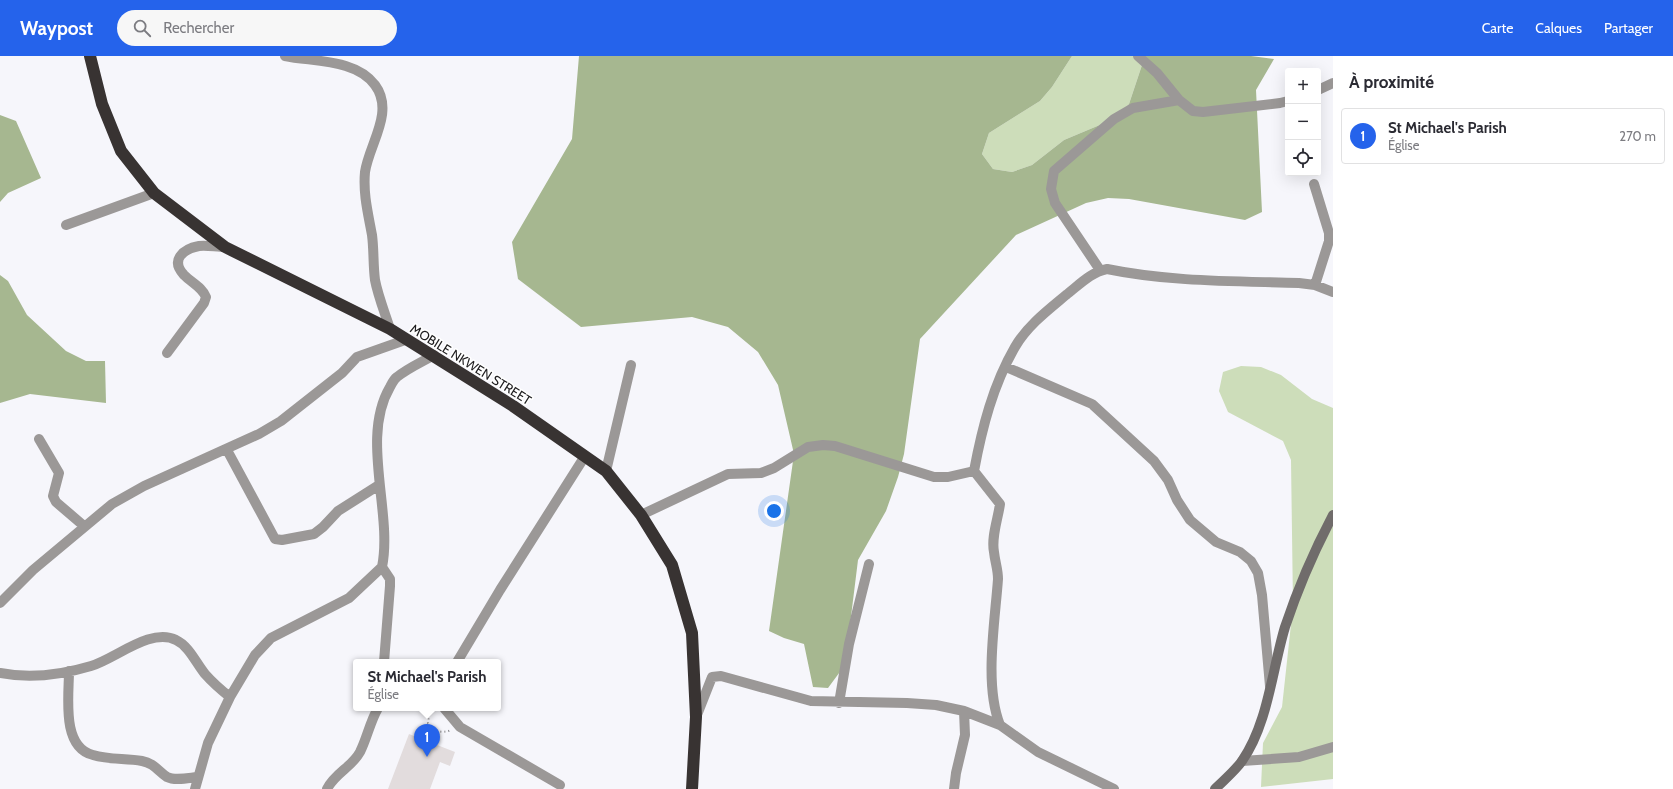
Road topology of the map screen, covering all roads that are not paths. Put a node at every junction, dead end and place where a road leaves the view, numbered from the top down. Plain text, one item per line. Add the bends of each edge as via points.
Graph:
1 (90, 56) edge
2 (285, 56) edge
3 (1138, 56) edge
4 (1333, 82) edge
5 (1321, 88) edge
6 (1179, 100) junction
7 (1285, 102) edge
8 (1314, 184) dead end
9 (154, 193) junction
10 (66, 225) dead end
11 (224, 247) junction
12 (1100, 270) junction
13 (1315, 285) junction
14 (1333, 292) edge
15 (390, 329) junction
16 (405, 340) junction
17 (167, 353) dead end
18 (434, 355) junction
19 (631, 366) dead end
20 (1006, 367) junction
21 (39, 439) dead end
22 (227, 450) junction
23 (585, 456) junction
24 (606, 471) junction
25 (974, 471) junction
26 (379, 485) junction
27 (641, 515) junction
28 (1333, 515) edge
29 (84, 526) junction
30 (869, 564) dead end
31 (382, 567) junction
32 (0, 603) edge
33 (384, 659) edge
34 (459, 659) edge
35 (69, 671) junction
36 (0, 673) edge
37 (1270, 686) junction
38 (230, 697) junction
39 (839, 703) junction
40 (994, 709) junction
41 (376, 711) edge
42 (447, 711) edge
43 (964, 711) junction
44 (696, 717) junction
45 (986, 718) junction
46 (1000, 725) junction
47 (1333, 747) edge
48 (1242, 761) junction
49 (197, 777) junction
50 (560, 784) dead end
51 (195, 789) edge
52 (327, 789) edge
53 (692, 789) edge
54 (954, 789) edge
55 (1114, 789) edge
56 (1215, 789) edge

1 - 9 highway, MOBILE NKWEN STREET via 102,104 121,151
2 - 15 street via 343,65 363,73 376,85 381,101 382,122 366,168 364,185 373,242 375,280
3 - 6 street via 1157,73
4 - 5 street
6 - 7 street via 1193,111 1203,112
6 - 12 street via 1133,108 1114,119 1054,171 1051,189 1055,203
8 - 13 street via 1329,234
9 - 10 street
9 - 11 highway, MOBILE NKWEN STREET
11 - 15 highway, MOBILE NKWEN STREET
11 - 17 street via 200,246 182,252 178,259 178,266 184,275 204,291 206,297
12 - 13 street via 1179,279
12 - 20 street via 1046,311 1015,346
13 - 14 street
15 - 16 highway, MOBILE NKWEN STREET
16 - 18 highway, MOBILE NKWEN STREET
16 - 22 street via 357,357 342,373 282,421
18 - 23 highway, MOBILE NKWEN STREET
18 - 26 street via 396,377 386,393 379,425
19 - 24 street
20 - 25 street via 989,406
20 - 37 street via 1092,404 1154,461 1168,480 1190,520 1216,542 1240,552 1251,561 1258,573 1262,595
21 - 29 street via 59,473 53,496 56,502
22 - 26 street via 275,539 314,534 338,511
22 - 29 street via 138,489 112,504
23 - 24 highway, MOBILE NKWEN STREET
23 - 34 street
24 - 27 highway, MOBILE NKWEN STREET
25 - 27 street via 948,477 934,477 835,446 808,447 774,468 761,473 728,474
25 - 40 street via 1000,504 994,546 998,577 992,638
26 - 31 street via 385,543
27 - 44 highway, MOBILE NKWEN STREET via 672,565 692,633
28 - 37 street via 1299,586
29 - 32 street
30 - 39 street via 849,644
31 - 33 street via 390,578
31 - 38 street via 349,598 271,638 256,655
35 - 36 street via 40,676
35 - 38 street via 104,662 146,639 161,636 175,639 185,647 204,673
35 - 49 street via 69,726 73,738 84,751 93,755 152,764 173,779
37 - 48 street via 1260,727
38 - 49 street via 208,743
39 - 43 street via 907,703 936,705
39 - 44 street via 811,702 721,676 712,677
40 - 45 street
40 - 46 street
41 - 52 street via 360,752 353,762 331,780
42 - 50 street via 460,727
43 - 45 street
43 - 54 street via 966,735
44 - 53 highway, MOBILE NKWEN STREET
45 - 46 street
46 - 55 street via 1038,752
47 - 48 street via 1299,757
48 - 56 street
49 - 51 street

